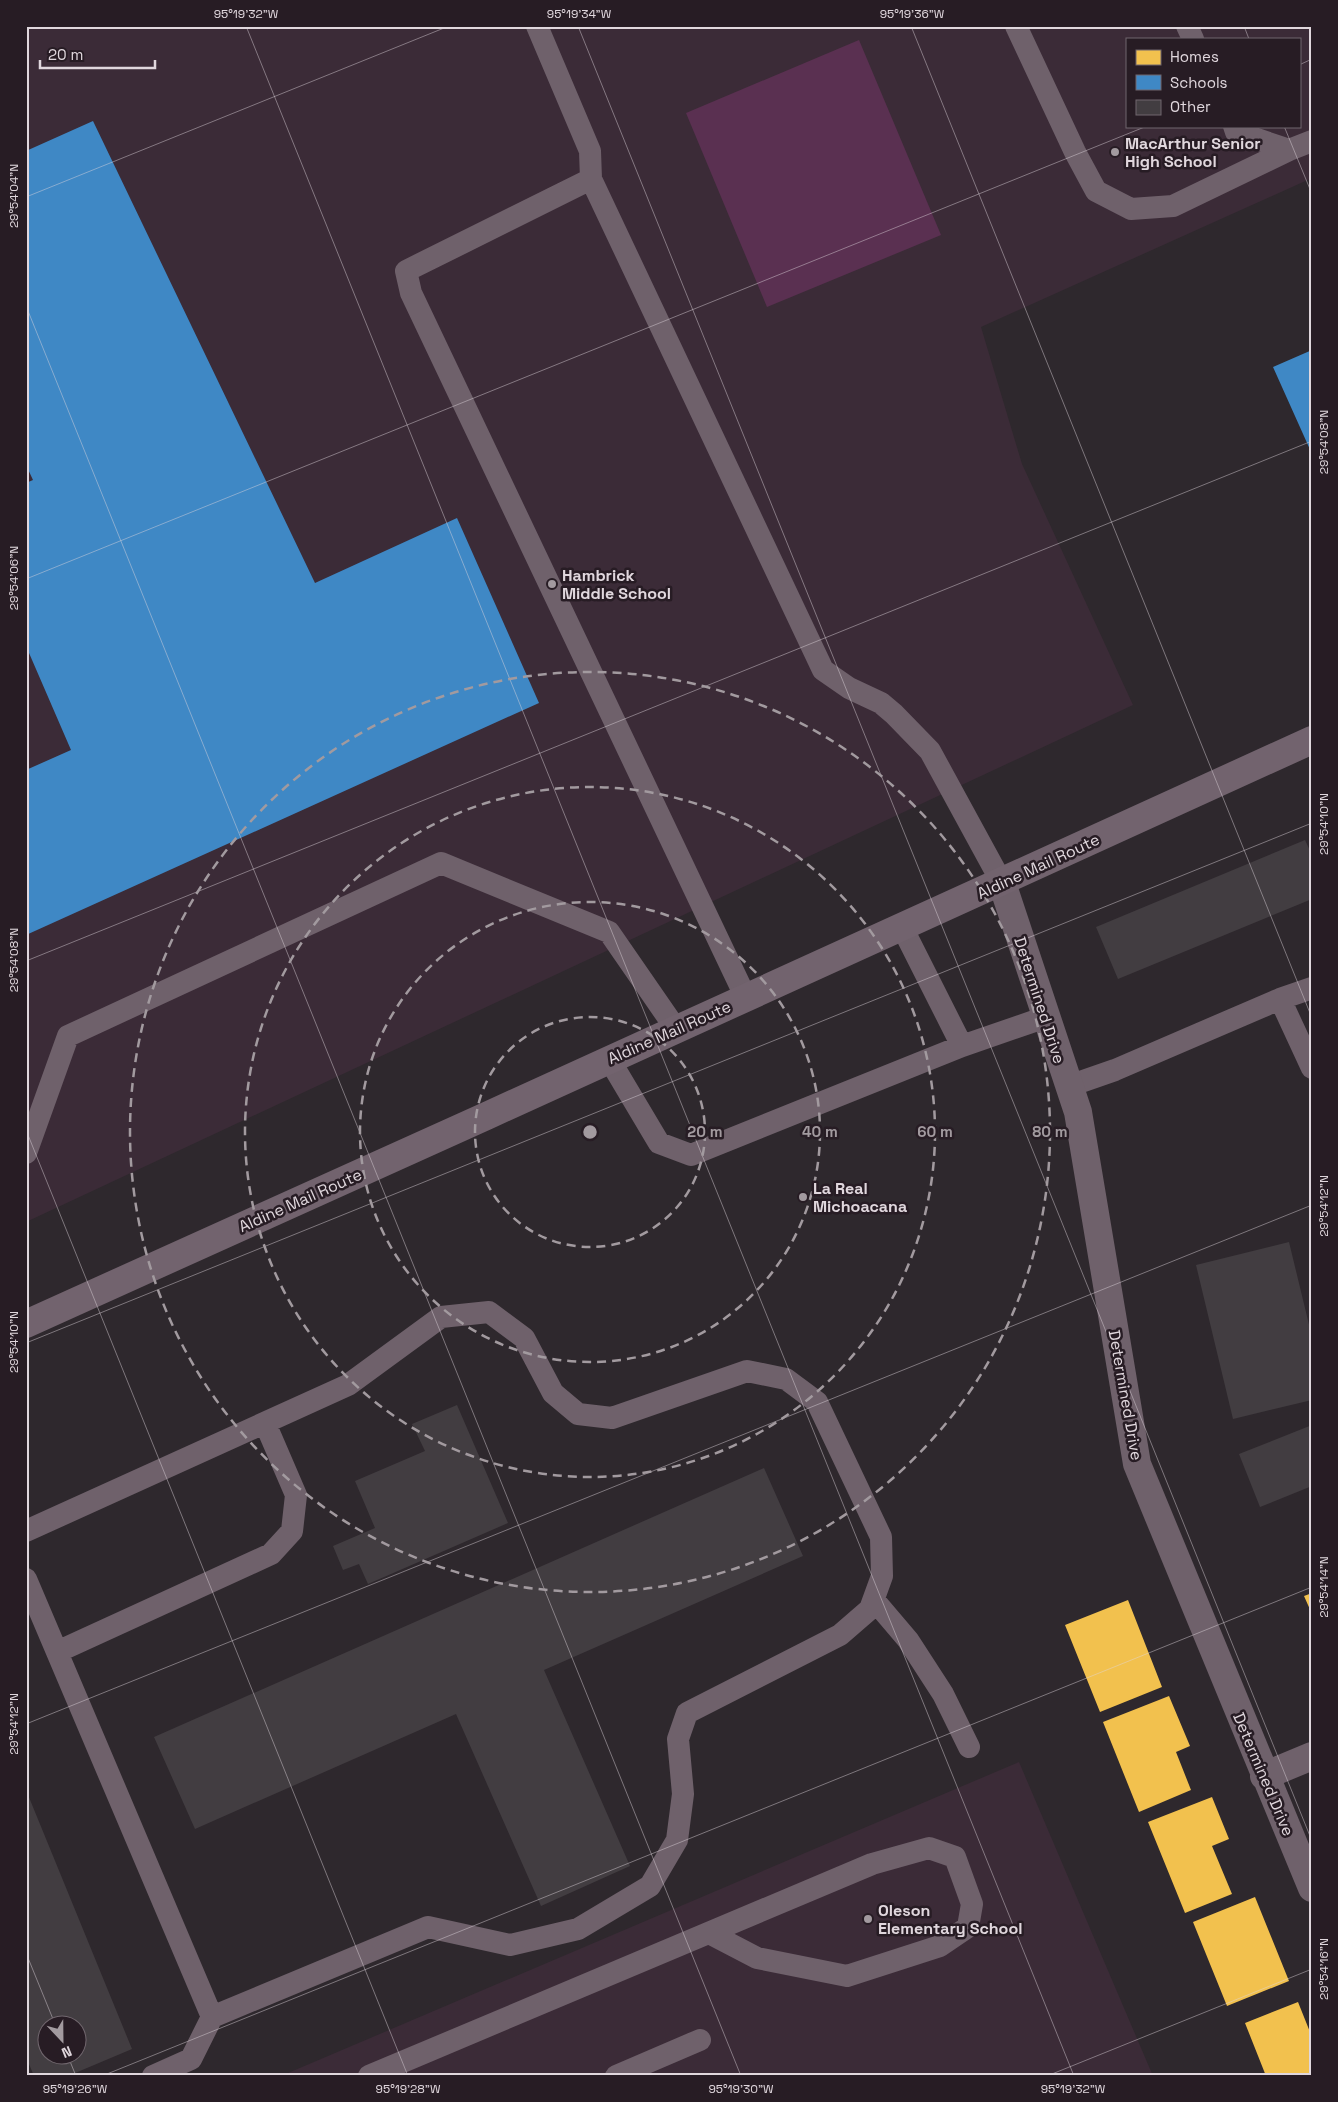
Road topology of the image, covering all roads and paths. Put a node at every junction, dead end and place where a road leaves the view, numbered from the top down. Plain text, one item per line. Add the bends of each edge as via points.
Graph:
1 (538, 26) edge
2 (1016, 26) edge
3 (1187, 26) edge
4 (1193, 38) edge
5 (1235, 128) edge
6 (1312, 140) edge
7 (1290, 150) junction
8 (590, 179) junction
9 (1312, 740) edge
10 (1002, 883) junction
11 (904, 928) junction
12 (1312, 988) edge
13 (746, 998) junction
14 (1280, 999) junction
15 (1046, 1017) junction
16 (676, 1029) junction
17 (962, 1046) junction
18 (609, 1059) junction
19 (1312, 1068) edge
20 (1069, 1086) junction
21 (26, 1153) edge
22 (26, 1324) edge
23 (265, 1423) junction
24 (26, 1531) edge
25 (26, 1579) edge
26 (874, 1600) junction
27 (57, 1652) junction
28 (969, 1747) dead end
29 (1312, 1756) edge
30 (1264, 1776) junction
31 (1312, 1888) edge
32 (709, 1933) junction
33 (212, 2017) junction
34 (700, 2040) dead end
35 (406, 2069) edge
36 (154, 2076) edge
37 (369, 2076) edge
38 (616, 2076) edge

1 - 8 lane via 590,151
2 - 7 lane via 1096,191 1131,209 1173,206
3 - 4 lane
5 - 7 lane via 1236,132
6 - 7 lane
8 - 10 lane via 823,670 849,688 881,703 930,751
8 - 13 lane via 406,271 411,293
9 - 10 main road, Aldine Mail Route
10 - 11 main road, Aldine Mail Route
10 - 15 street, Determined Drive
11 - 13 main road, Aldine Mail Route
11 - 17 lane
12 - 14 lane
13 - 16 main road, Aldine Mail Route
14 - 19 lane
14 - 20 lane via 1115,1070
15 - 17 lane
15 - 20 street, Determined Drive
16 - 18 main road, Aldine Mail Route
16 - 21 lane via 609,932 440,863 68,1036
17 - 18 lane via 691,1155 659,1143
18 - 22 main road, Aldine Mail Route
20 - 30 street, Determined Drive via 1078,1112 1136,1464
23 - 24 lane
23 - 26 lane via 348,1385 441,1317 489,1312 524,1338 553,1393 578,1414 612,1418 747,1371 786,1379 817,1402 881,1537 882,1576
23 - 27 lane via 296,1495 292,1532 271,1554
25 - 27 lane
26 - 28 lane via 908,1640 943,1694
26 - 33 lane via 870,1609 840,1635 687,1713 678,1739 683,1794 676,1840 650,1886 578,1929 510,1945 428,1927
27 - 33 lane
29 - 30 street
30 - 31 street, Determined Drive
32 - 32 lane via 872,1864 929,1848 955,1857 972,1904 968,1927 940,1946 847,1976 757,1958
32 - 35 lane
33 - 36 lane via 191,2059
34 - 38 lane
35 - 37 lane

